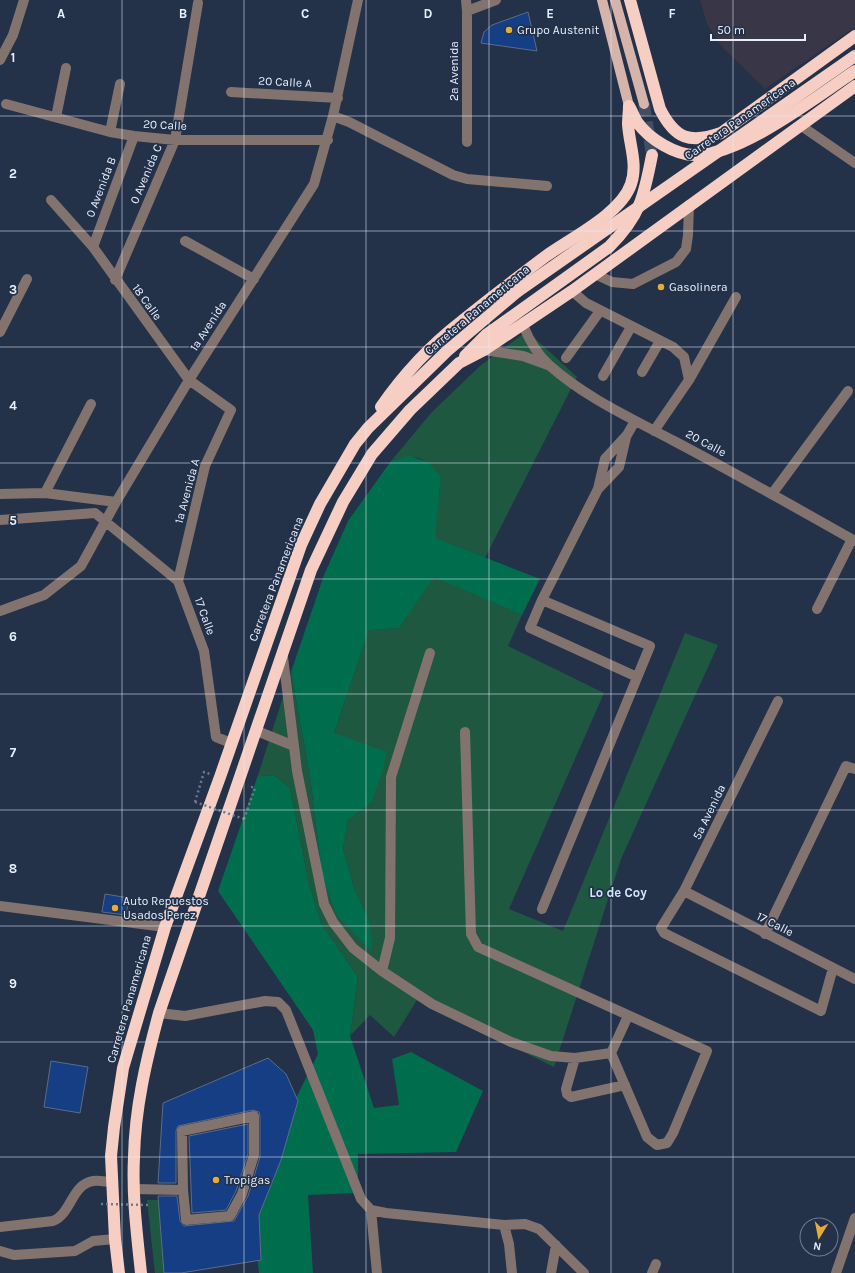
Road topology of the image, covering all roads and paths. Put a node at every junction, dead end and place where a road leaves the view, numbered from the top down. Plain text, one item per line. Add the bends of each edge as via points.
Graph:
1 (24, 0) edge
2 (358, 0) edge
3 (466, 0) edge
4 (496, 0) edge
5 (602, 0) edge
6 (615, 0) edge
7 (630, 0) edge
8 (198, 4) dead end
9 (467, 11) junction
10 (855, 36) edge
11 (855, 56) edge
12 (0, 60) edge
13 (66, 68) dead end
14 (855, 71) edge
15 (120, 84) dead end
16 (855, 86) edge
17 (231, 92) dead end
18 (338, 98) junction
19 (6, 104) dead end
20 (644, 104) tunnel mouth
21 (629, 106) junction
22 (333, 116) junction
23 (56, 117) junction
24 (800, 125) junction
25 (110, 132) junction
26 (134, 136) junction
27 (175, 140) junction
28 (328, 140) junction
29 (467, 142) dead end
30 (652, 155) tunnel mouth
31 (855, 163) edge
32 (547, 186) dead end
33 (51, 200) dead end
34 (689, 205) junction
35 (185, 241) dead end
36 (93, 247) junction
37 (595, 274) junction
38 (27, 279) dead end
39 (254, 279) junction
40 (115, 280) junction
41 (572, 291) junction
42 (736, 297) dead end
43 (600, 311) junction
44 (523, 325) junction
45 (630, 327) junction
46 (0, 332) edge
47 (660, 341) junction
48 (484, 350) junction
49 (566, 358) dead end
50 (459, 363) junction
51 (548, 365) junction
52 (642, 372) dead end
53 (602, 376) dead end
54 (189, 380) junction
55 (689, 380) junction
56 (848, 391) dead end
57 (91, 404) dead end
58 (231, 410) joint
59 (635, 421) junction
60 (368, 428) junction
61 (654, 431) junction
62 (627, 435) junction
63 (598, 489) junction
64 (45, 493) junction
65 (0, 494) edge
66 (772, 494) junction
67 (116, 502) junction
68 (0, 520) edge
69 (106, 522) junction
70 (854, 540) edge
71 (178, 581) junction
72 (542, 600) junction
73 (817, 609) dead end
74 (0, 612) edge
75 (430, 653) dead end
76 (283, 657) junction
77 (637, 677) junction
78 (778, 701) dead end
79 (257, 731) junction
80 (466, 732) dead end
81 (231, 743) junction
82 (294, 746) junction
83 (855, 770) edge
84 (204, 772) dead end
85 (254, 788) dead end
86 (684, 891) junction
87 (0, 906) edge
88 (542, 909) dead end
89 (165, 927) junction
90 (765, 934) junction
91 (832, 968) junction
92 (382, 971) junction
93 (855, 980) edge
94 (159, 1013) junction
95 (628, 1016) junction
96 (611, 1053) junction
97 (575, 1058) junction
98 (625, 1085) junction
99 (112, 1182) junction
100 (134, 1189) junction
101 (183, 1190) junction
102 (101, 1204) dead end
103 (148, 1205) dead end
104 (371, 1210) junction
105 (855, 1218) edge
106 (504, 1224) junction
107 (0, 1227) edge
108 (115, 1238) junction
109 (556, 1245) junction
110 (0, 1251) edge
111 (119, 1273) edge
112 (141, 1273) edge
113 (377, 1273) edge
114 (512, 1273) edge
115 (551, 1273) edge
116 (584, 1273) edge
117 (836, 1273) edge

1 - 12 street via 13,35
2 - 18 street, 1a Avenida via 342,68
3 - 9 street, 2a Avenida
4 - 9 street
5 - 21 main road
6 - 20 main road
7 - 10 highway via 660,109 673,130 694,139 721,133
8 - 27 street, 0 Avenida C
9 - 29 street, 2a Avenida
11 - 60 highway, Carretera Panamericana, bridge via 518,291 447,351
13 - 23 street
14 - 21 highway via 770,128 724,150 697,155 674,150 659,142 637,122
15 - 25 street
16 - 24 highway
17 - 18 street, 20 Calle A
18 - 22 street, 1a Avenida
19 - 23 street, 20 Calle
21 - 60 highway via 628,124 633,153 633,174 625,196 602,217 460,322 398,383
22 - 28 street, 1a Avenida
22 - 32 street via 453,175 467,179
23 - 25 street, 20 Calle
24 - 31 street
24 - 34 highway
25 - 26 street, 20 Calle
26 - 27 street, 20 Calle
26 - 36 street, 0 Avenida B
27 - 28 street, 20 Calle
27 - 40 street, 0 Avenida C
28 - 39 street, 1a Avenida via 314,184
30 - 50 highway via 644,195 636,215 625,231 609,247 486,335
33 - 36 street, 18 Calle
34 - 37 highway
34 - 37 street via 686,248 676,262 633,284 612,282
35 - 39 street
36 - 40 street, 18 Calle
37 - 41 highway
38 - 46 street
39 - 54 street, 1a Avenida
40 - 54 street, 18 Calle
41 - 43 street
41 - 44 highway
42 - 55 street
43 - 45 street
43 - 49 street
44 - 48 highway
44 - 51 street, 20 Calle via 530,343
45 - 47 street
45 - 53 street
47 - 52 street
47 - 55 street via 673,347 684,357
48 - 50 highway
48 - 51 street, 20 Calle via 523,356
50 - 76 highway via 410,410 372,454 343,502 311,570
51 - 59 street, 20 Calle
54 - 58 street, 18 Calle
54 - 67 street, 1a Avenida
55 - 61 street
56 - 66 street
57 - 64 street
58 - 71 street, 1a Avenida A via 205,466
59 - 61 street, 20 Calle
59 - 62 street
60 - 81 highway, Carretera Panamericana via 355,444 320,504 301,545
61 - 66 street, 20 Calle
62 - 63 street via 605,459
62 - 63 street via 619,467
63 - 72 street
64 - 65 street
64 - 67 street
66 - 70 street, 20 Calle
67 - 69 street, 1a Avenida
68 - 69 street via 95,513
69 - 71 street
69 - 74 street, 1a Avenida via 81,566 44,595
70 - 73 street
71 - 81 street, 17 Calle via 204,651 216,737
72 - 77 street via 530,628
72 - 77 street via 650,646
75 - 92 street via 391,777 390,938
76 - 79 highway
76 - 82 street
77 - 88 street
78 - 86 street, 5a Avenida
79 - 82 street
79 - 94 highway
80 - 95 street via 472,934 478,947
81 - 89 highway, Carretera Panamericana
82 - 92 street via 324,904 333,922 353,948
83 - 90 street via 846,766
84 - 85 path, bridge via 195,802 244,819
86 - 90 street, 17 Calle
86 - 91 street, 5a Avenida via 661,928 664,933 821,1011
87 - 89 street
89 - 99 highway, Carretera Panamericana via 123,1068 114,1127
90 - 91 street, 17 Calle
91 - 93 street, 17 Calle
92 - 97 street via 432,1004 511,1042 551,1056
94 - 100 highway via 138,1103
94 - 104 street via 185,1016 265,1001 278,1002 286,1010 361,1199
95 - 96 street
95 - 98 street via 707,1051 667,1143 657,1145 647,1137
96 - 97 street
96 - 98 street
97 - 98 street via 566,1089 571,1097
99 - 107 street via 93,1181 78,1188 61,1218
99 - 108 highway, Carretera Panamericana
100 - 101 street
100 - 112 highway
101 - 101 street via 182,1131 254,1116 254,1155 242,1194 230,1216 186,1220
102 - 103 path, bridge
104 - 106 street
104 - 113 street
105 - 117 street
106 - 109 street via 525,1224 539,1229
106 - 114 street
108 - 110 street via 93,1241 75,1251 14,1255
108 - 111 highway, Carretera Panamericana
109 - 115 street
109 - 116 street

